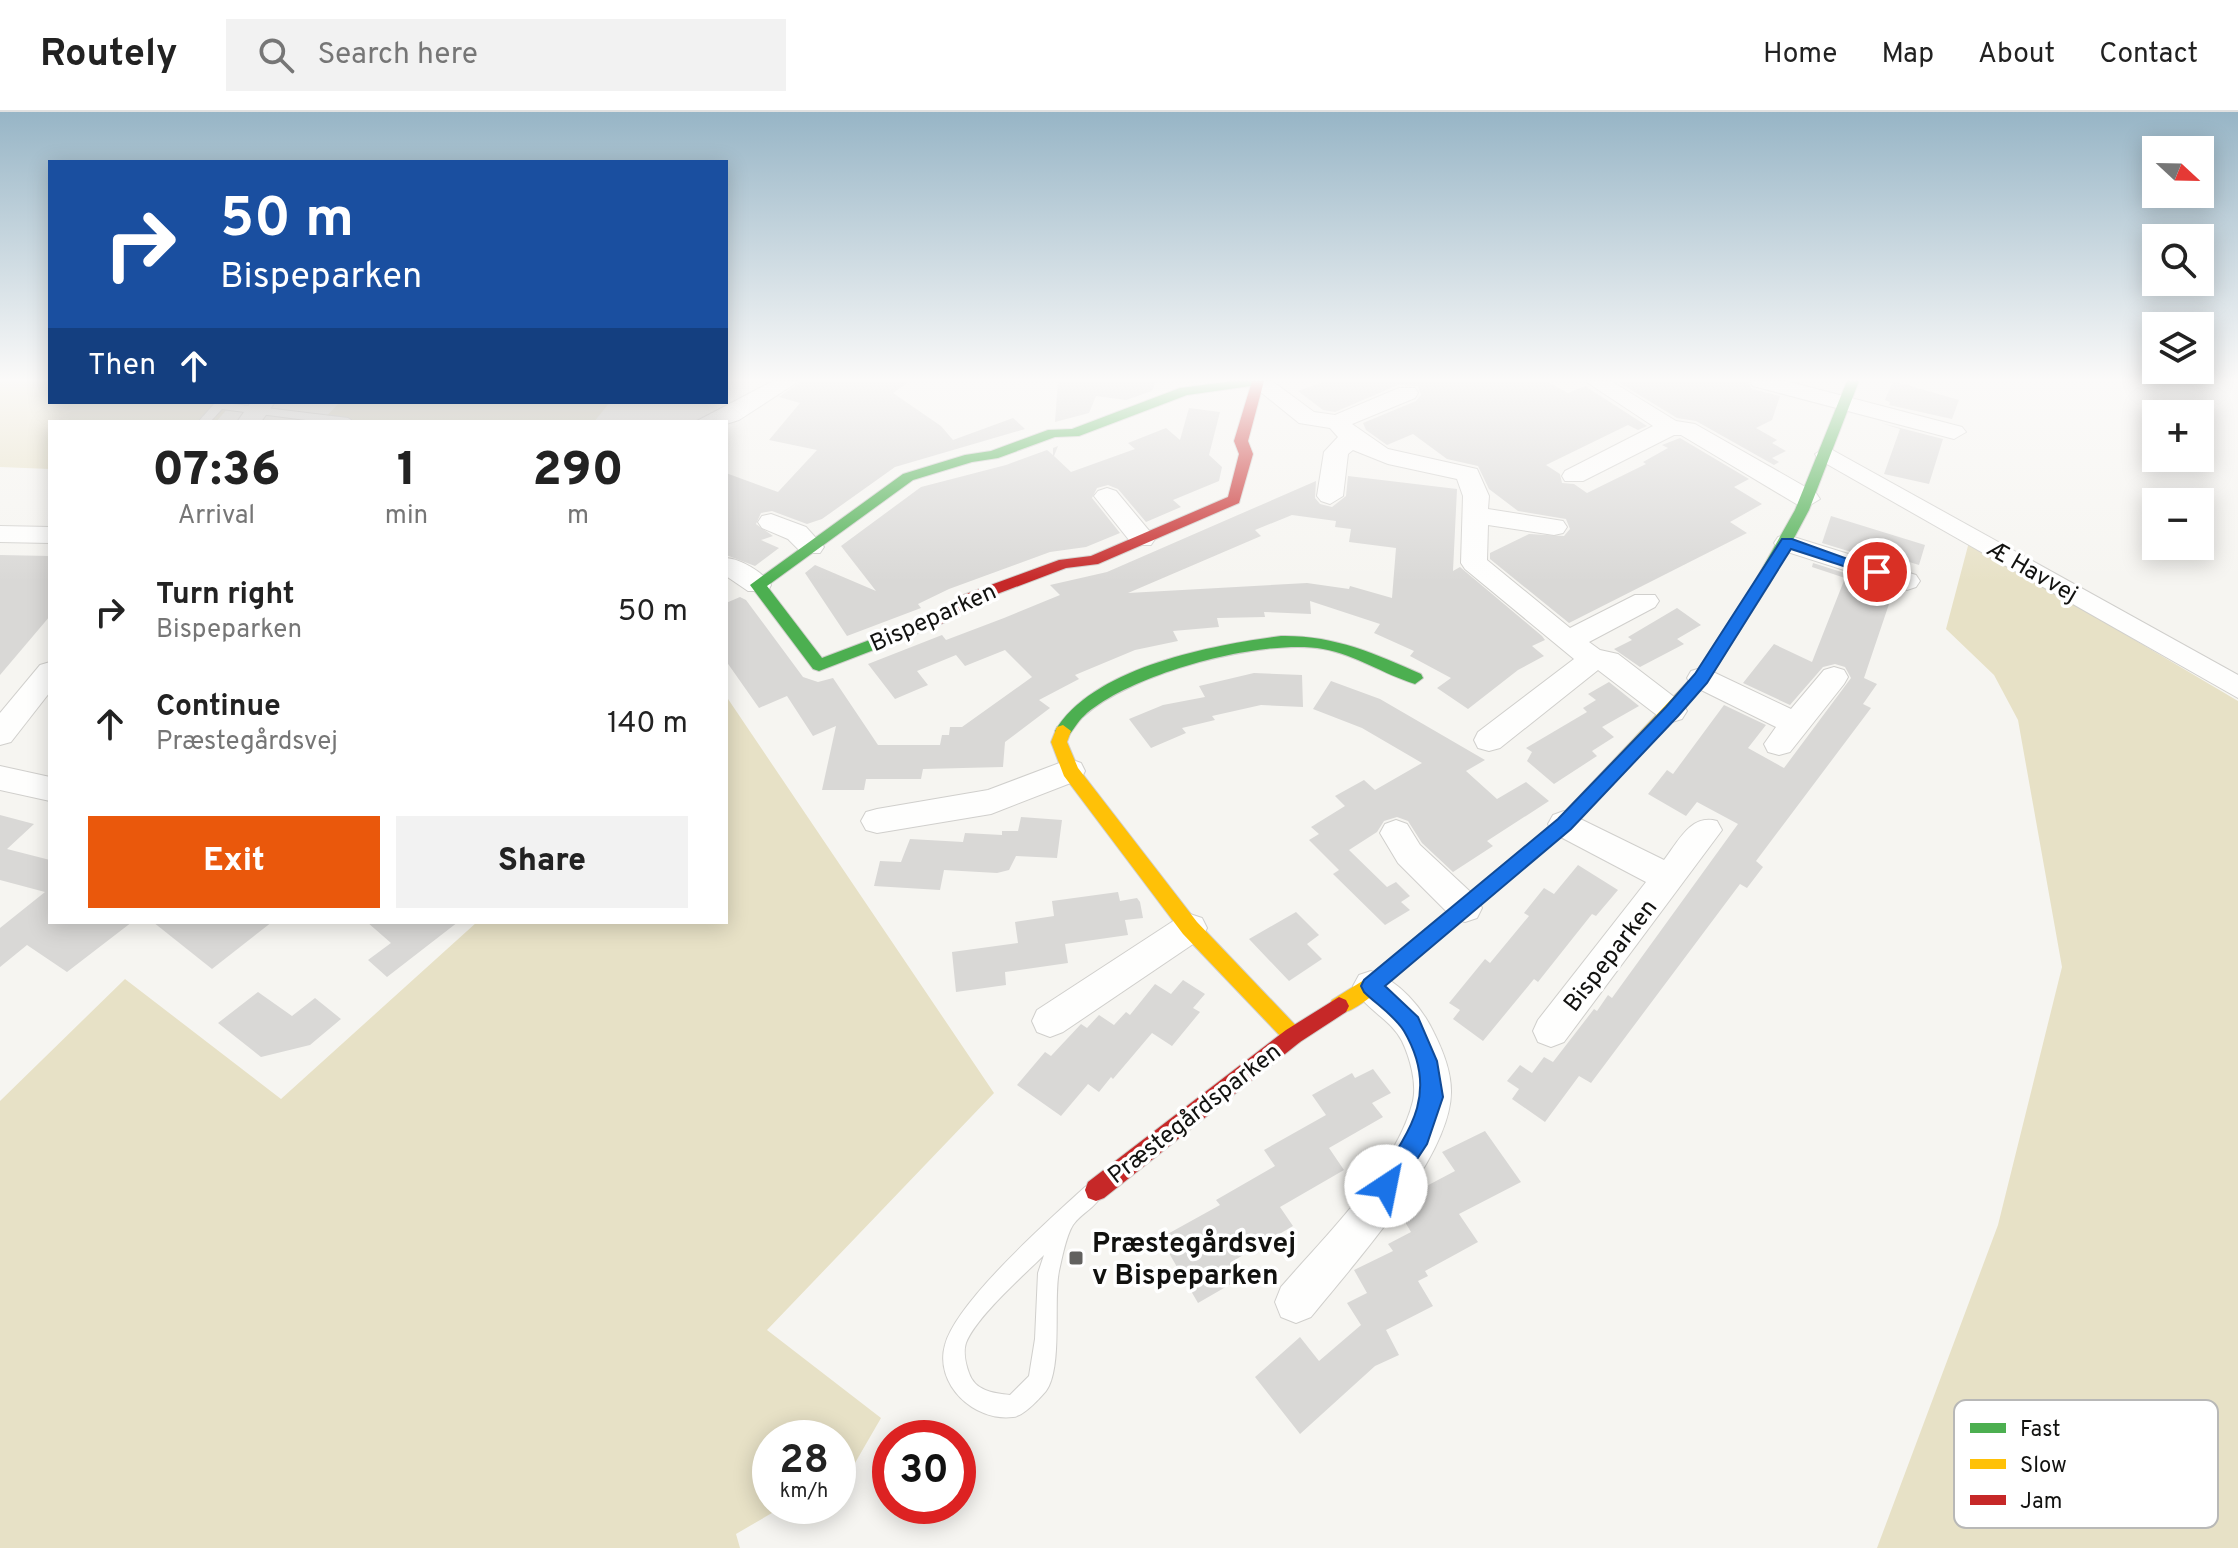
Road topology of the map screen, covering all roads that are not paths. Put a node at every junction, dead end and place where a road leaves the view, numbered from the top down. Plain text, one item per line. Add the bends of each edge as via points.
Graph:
1 (1012, 448) edge
2 (1244, 448) edge
3 (1337, 448) edge
4 (1369, 448) edge
5 (1629, 448) edge
6 (1720, 448) edge
7 (1829, 448) edge
8 (1827, 454) junction
9 (1574, 476) dead end
10 (1107, 496) dead end
11 (1330, 496) dead end
12 (1807, 499) junction
13 (1473, 515) junction
14 (771, 522) dead end
15 (1554, 527) dead end
16 (0, 534) edge
17 (48, 535) edge
18 (1142, 539) junction
19 (1787, 543) junction
20 (811, 547) junction
21 (729, 566) dead end
22 (1907, 581) dead end
23 (758, 585) junction
24 (1645, 601) dead end
25 (1568, 641) junction
26 (1593, 659) junction
27 (48, 674) edge
28 (1834, 677) dead end
29 (1415, 678) dead end
30 (1701, 678) junction
31 (2238, 688) edge
32 (1672, 711) junction
33 (0, 734) edge
34 (1489, 740) dead end
35 (1070, 771) junction
36 (0, 778) edge
37 (48, 789) edge
38 (877, 821) dead end
39 (1564, 824) junction
40 (1706, 830) dead end
41 (1396, 833) dead end
42 (1668, 878) junction
43 (1465, 908) junction
44 (1190, 928) junction
45 (1371, 986) junction
46 (1050, 1021) dead end
47 (1551, 1031) dead end
48 (1293, 1036) junction
49 (1096, 1190) joint
50 (1065, 1219) junction
51 (1296, 1302) dead end

1 - 20 street via 908,477
2 - 18 street, Bispeparken via 1234,500
3 - 11 street
4 - 13 street via 1385,458 1468,474 1476,496
5 - 9 street
6 - 12 street
7 - 8 street
8 - 12 street
8 - 31 street, Æ Havvej
10 - 18 street
12 - 19 street
13 - 15 street
13 - 25 street via 1474,563
14 - 20 street via 797,533
16 - 17 street
18 - 23 street, Bispeparken via 1093,561 1064,563 963,601 943,617 819,665
19 - 22 street
19 - 30 street
20 - 23 street
21 - 23 street, Bispeparken
24 - 25 street
25 - 26 street
26 - 32 street via 1608,661
26 - 34 street
27 - 33 street
28 - 30 street via 1788,734
29 - 35 street, Præstegårdsparken via 1340,647 1283,639 1244,644 1087,702 1069,717 1059,742
30 - 32 street
32 - 39 street
35 - 38 street via 991,802
35 - 44 street, Præstegårdsparken
36 - 37 street
39 - 42 street, Bispeparken
39 - 43 street
40 - 42 street, Bispeparken
41 - 43 street via 1409,854
42 - 47 street, Bispeparken
43 - 45 street
44 - 46 street
44 - 48 street, Præstegårdsparken
45 - 48 street, Præstegårdsparken
45 - 51 street via 1411,1023 1427,1061 1433,1097 1419,1137
48 - 49 street, Præstegårdsparken
49 - 50 lane
50 - 50 lane via 1048,1273 1039,1382 1014,1406 989,1405 965,1391 955,1366 955,1342 980,1308

